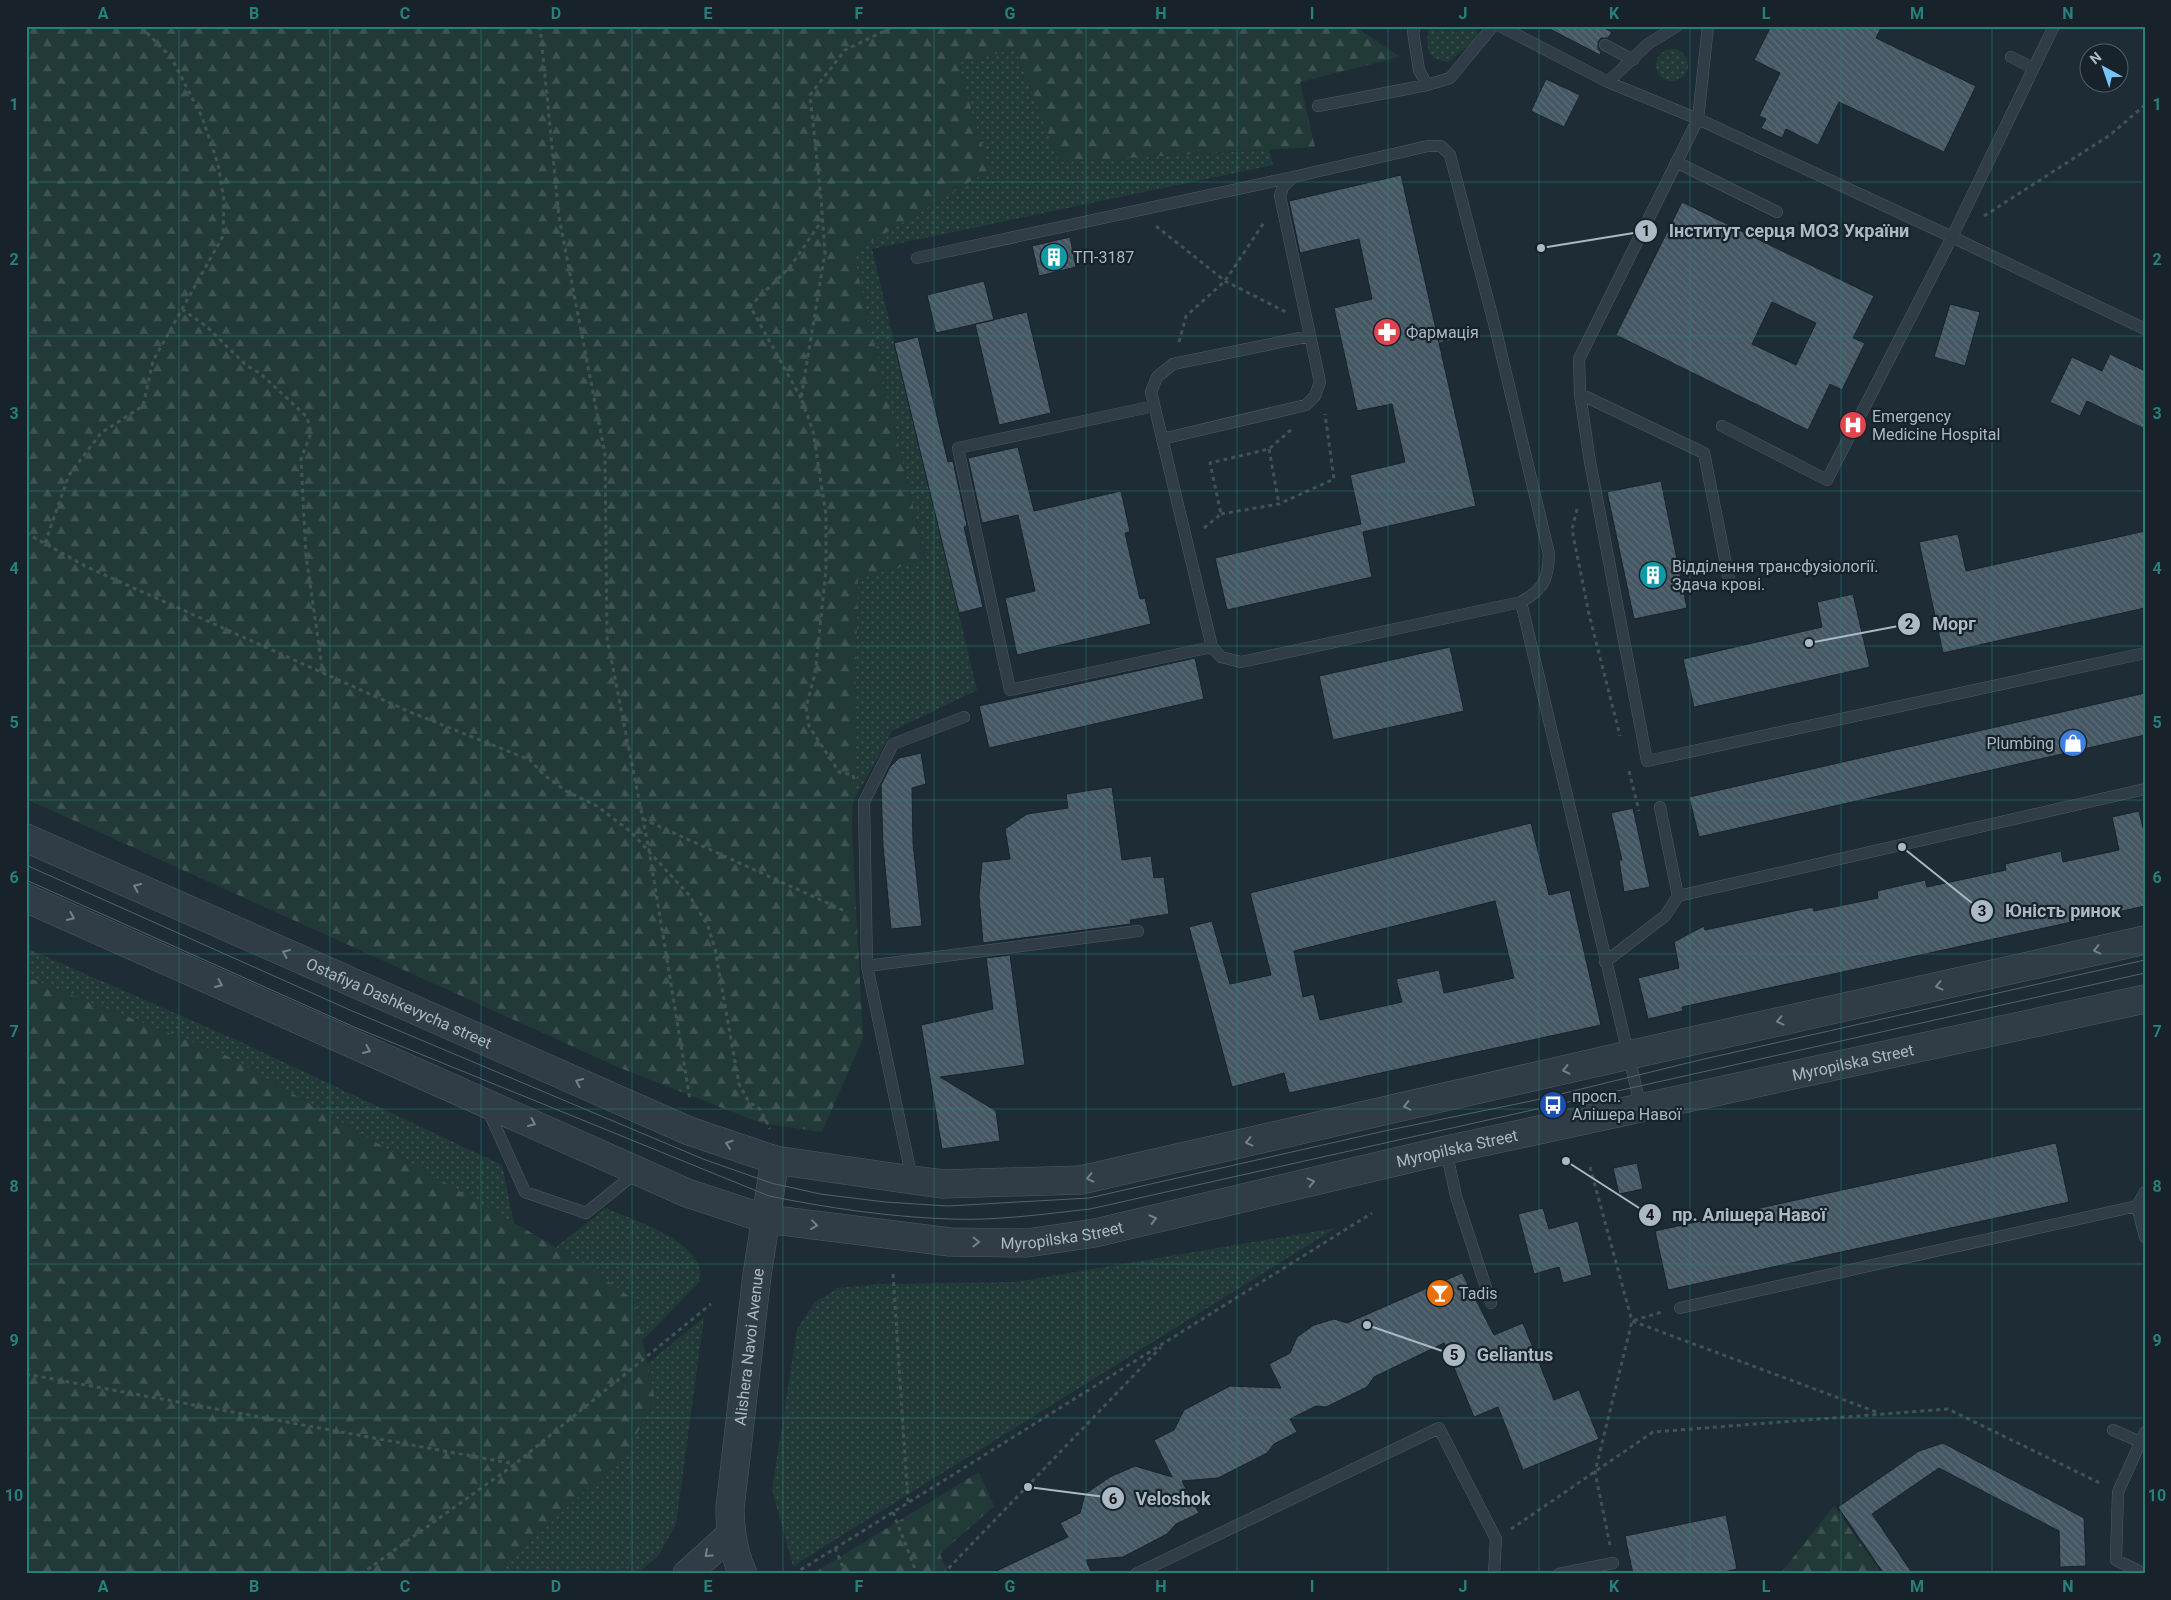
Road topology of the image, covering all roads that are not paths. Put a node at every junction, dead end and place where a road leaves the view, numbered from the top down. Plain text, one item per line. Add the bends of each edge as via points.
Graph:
1 (1415, 26) edge
2 (1493, 26) edge
3 (1500, 26) edge
4 (1677, 26) edge
5 (1708, 26) edge
6 (2054, 26) edge
7 (1605, 45) dead end
8 (2011, 57) dead end
9 (1633, 60) junction
10 (2033, 68) junction
11 (1608, 82) junction
12 (1427, 86) junction
13 (1318, 106) dead end
14 (1698, 119) junction
15 (1676, 162) junction
16 (1293, 177) junction
17 (1778, 212) dead end
18 (1952, 237) junction
19 (916, 258) dead end
20 (2145, 329) edge
21 (1310, 336) junction
22 (1580, 394) junction
23 (1154, 406) junction
24 (1722, 426) dead end
25 (1162, 439) junction
26 (1730, 584) dead end
27 (1521, 602) junction
28 (1212, 647) junction
29 (2145, 653) edge
30 (964, 717) dead end
31 (2145, 789) edge
32 (1660, 807) dead end
33 (26, 838) edge
34 (1678, 896) junction
35 (26, 898) edge
36 (1138, 931) dead end
37 (2145, 940) edge
38 (1605, 962) junction
39 (867, 966) junction
40 (2144, 1001) edge
41 (1629, 1055) junction
42 (485, 1102) junction
43 (1641, 1108) junction
44 (774, 1148) junction
45 (1446, 1150) junction
46 (639, 1171) junction
47 (912, 1180) junction
48 (2145, 1192) edge
49 (2137, 1206) junction
50 (766, 1219) junction
51 (2145, 1237) edge
52 (1491, 1303) dead end
53 (1680, 1308) road end
54 (2113, 1430) dead end
55 (2143, 1440) edge
56 (730, 1535) junction
57 (1614, 1562) road end
58 (686, 1574) edge
59 (743, 1574) edge
60 (1136, 1574) edge
61 (1494, 1574) edge
62 (1560, 1574) edge
63 (2145, 1574) edge

1 - 12 lane via 1419,70
2 - 12 lane via 1450,78
3 - 11 lane
4 - 9 lane via 1648,44
5 - 14 lane
6 - 10 lane
7 - 9 lane
8 - 10 lane
9 - 11 lane
10 - 18 lane
11 - 14 lane
12 - 13 lane
14 - 15 lane
14 - 18 lane
15 - 17 lane
15 - 22 lane via 1579,358
16 - 19 lane
16 - 21 lane via 1283,187 1280,196
16 - 27 lane via 1428,146 1441,146 1450,155 1496,327 1549,554 1548,573 1536,593
18 - 20 lane
18 - 24 lane via 1826,480
21 - 23 lane via 1173,364 1157,377 1151,392
21 - 25 lane via 1320,382 1315,396 1306,405
22 - 26 lane via 1704,453
22 - 29 lane via 1648,761
23 - 25 lane
23 - 28 lane via 958,448 1010,690
25 - 28 lane
27 - 28 lane via 1241,662 1221,657
27 - 38 lane
30 - 39 lane via 893,744 864,802
31 - 34 lane
32 - 34 lane
44 -> 33 street, Ostafiya Dashkevycha street via 689,1131
34 - 38 lane via 1666,916
35 -> 42 street
36 - 39 lane
37 -> 41 street
38 - 41 lane
39 - 47 lane
40 - 43 street, Myropilska Street
41 - 43 lane
41 -> 47 street via 1081,1180 944,1184
42 -> 46 street
42 - 46 lane via 525,1192 586,1213
43 - 45 street, Myropilska Street
44 - 47 street
44 - 50 street, Alishera Navoi Avenue
50 -> 45 street, Myropilska Street via 950,1242 1027,1243 1095,1233
45 - 52 lane via 1456,1196
46 - 50 street via 687,1193
48 - 49 lane
49 - 51 lane
49 - 53 lane
50 - 56 street, Alishera Navoi Avenue via 731,1500
54 - 55 lane
55 - 63 lane via 2118,1492 2116,1560
56 -> 58 street
56 - 59 street, Alishera Navoi Avenue
57 - 62 lane
60 - 61 lane via 1439,1428 1496,1539

